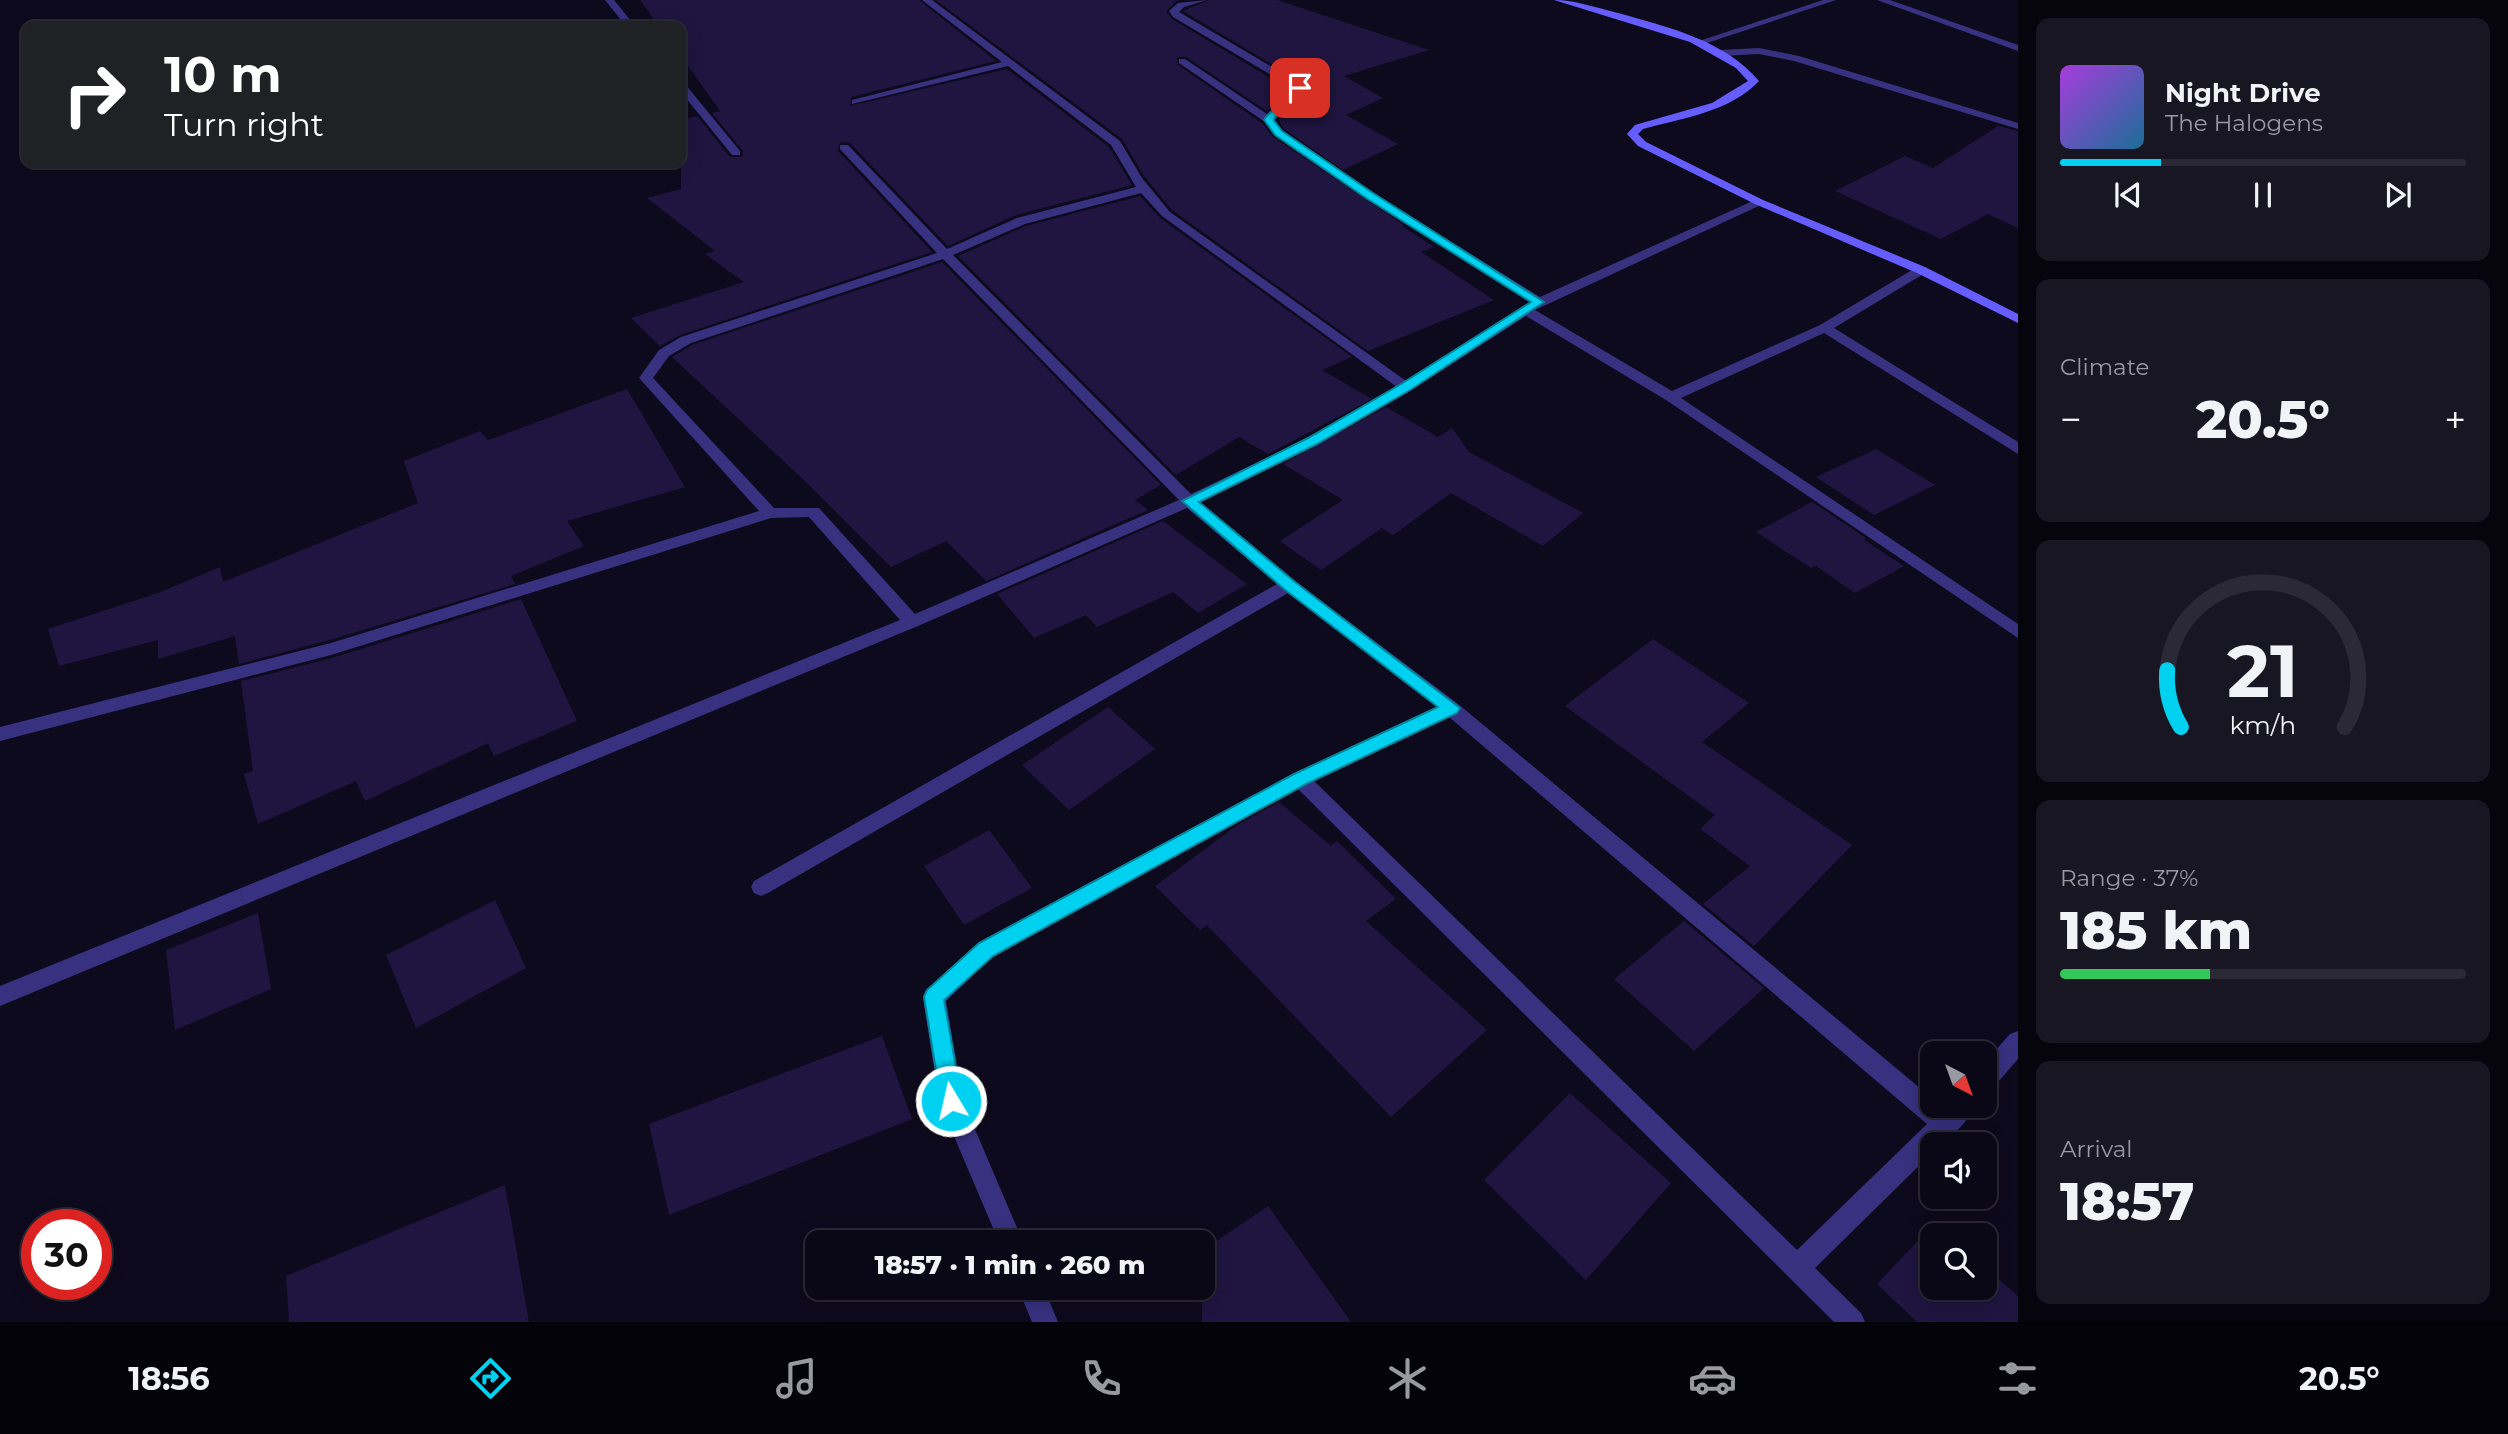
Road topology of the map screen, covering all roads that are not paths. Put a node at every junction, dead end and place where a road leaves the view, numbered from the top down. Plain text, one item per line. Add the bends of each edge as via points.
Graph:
1 (609, 0) edge
2 (926, 0) edge
3 (1203, 0) edge
4 (1558, 0) edge
5 (1832, 0) edge
6 (1881, 0) edge
7 (627, 21) edge
8 (1701, 42) junction
9 (2018, 48) edge
10 (1721, 53) junction
11 (1182, 61) dead end
12 (1008, 63) junction
13 (686, 92) edge
14 (856, 102) dead end
15 (1269, 120) junction
16 (2018, 126) edge
17 (844, 147) dead end
18 (736, 153) dead end
19 (1145, 188) junction
20 (1759, 202) junction
21 (946, 254) junction
22 (1921, 270) junction
23 (1532, 306) junction
24 (2018, 320) edge
25 (1825, 328) junction
26 (1406, 387) junction
27 (1671, 397) junction
28 (2018, 449) edge
29 (1189, 501) junction
30 (770, 513) junction
31 (1289, 585) junction
32 (912, 622) junction
33 (2018, 632) edge
34 (1451, 708) junction
35 (0, 734) edge
36 (1300, 779) junction
37 (761, 887) dead end
38 (0, 996) edge
39 (2018, 1042) edge
40 (1997, 1066) edge
41 (1952, 1118) edge
42 (1946, 1125) junction
43 (1007, 1230) edge
44 (1796, 1269) junction
45 (1036, 1300) edge
46 (1045, 1322) edge
47 (1852, 1322) edge

1 - 7 street
2 - 12 street
3 - 15 street via 1174,11 1300,88 1296,98 1279,107
4 - 8 main road
5 - 8 street
6 - 9 street
8 - 10 main road
10 - 16 street via 1759,51 1796,58
10 - 20 main road via 1754,80 1746,89 1716,104 1639,127 1632,134 1658,154
11 - 15 street
12 - 14 street
12 - 19 street via 1116,143
13 - 18 street
15 - 23 street via 1278,133
17 - 21 street
19 - 21 street via 1021,221
19 - 26 street via 1166,214
20 - 22 main road
20 - 23 street
21 - 29 street
21 - 30 street via 686,340 651,367 646,378
22 - 24 main road
22 - 25 street
23 - 26 street
23 - 27 street
25 - 27 street
25 - 28 street
26 - 29 street via 1313,441
27 - 33 street
29 - 31 street
29 - 32 street
30 - 32 street via 813,512
30 - 35 street via 331,649
31 - 34 street
31 - 37 street
32 - 38 street
34 - 36 street
34 - 42 street
36 - 43 street via 986,949 934,997 951,1101
36 - 44 street
39 - 40 street
41 - 42 street
42 - 44 street
44 - 47 street
45 - 46 street

